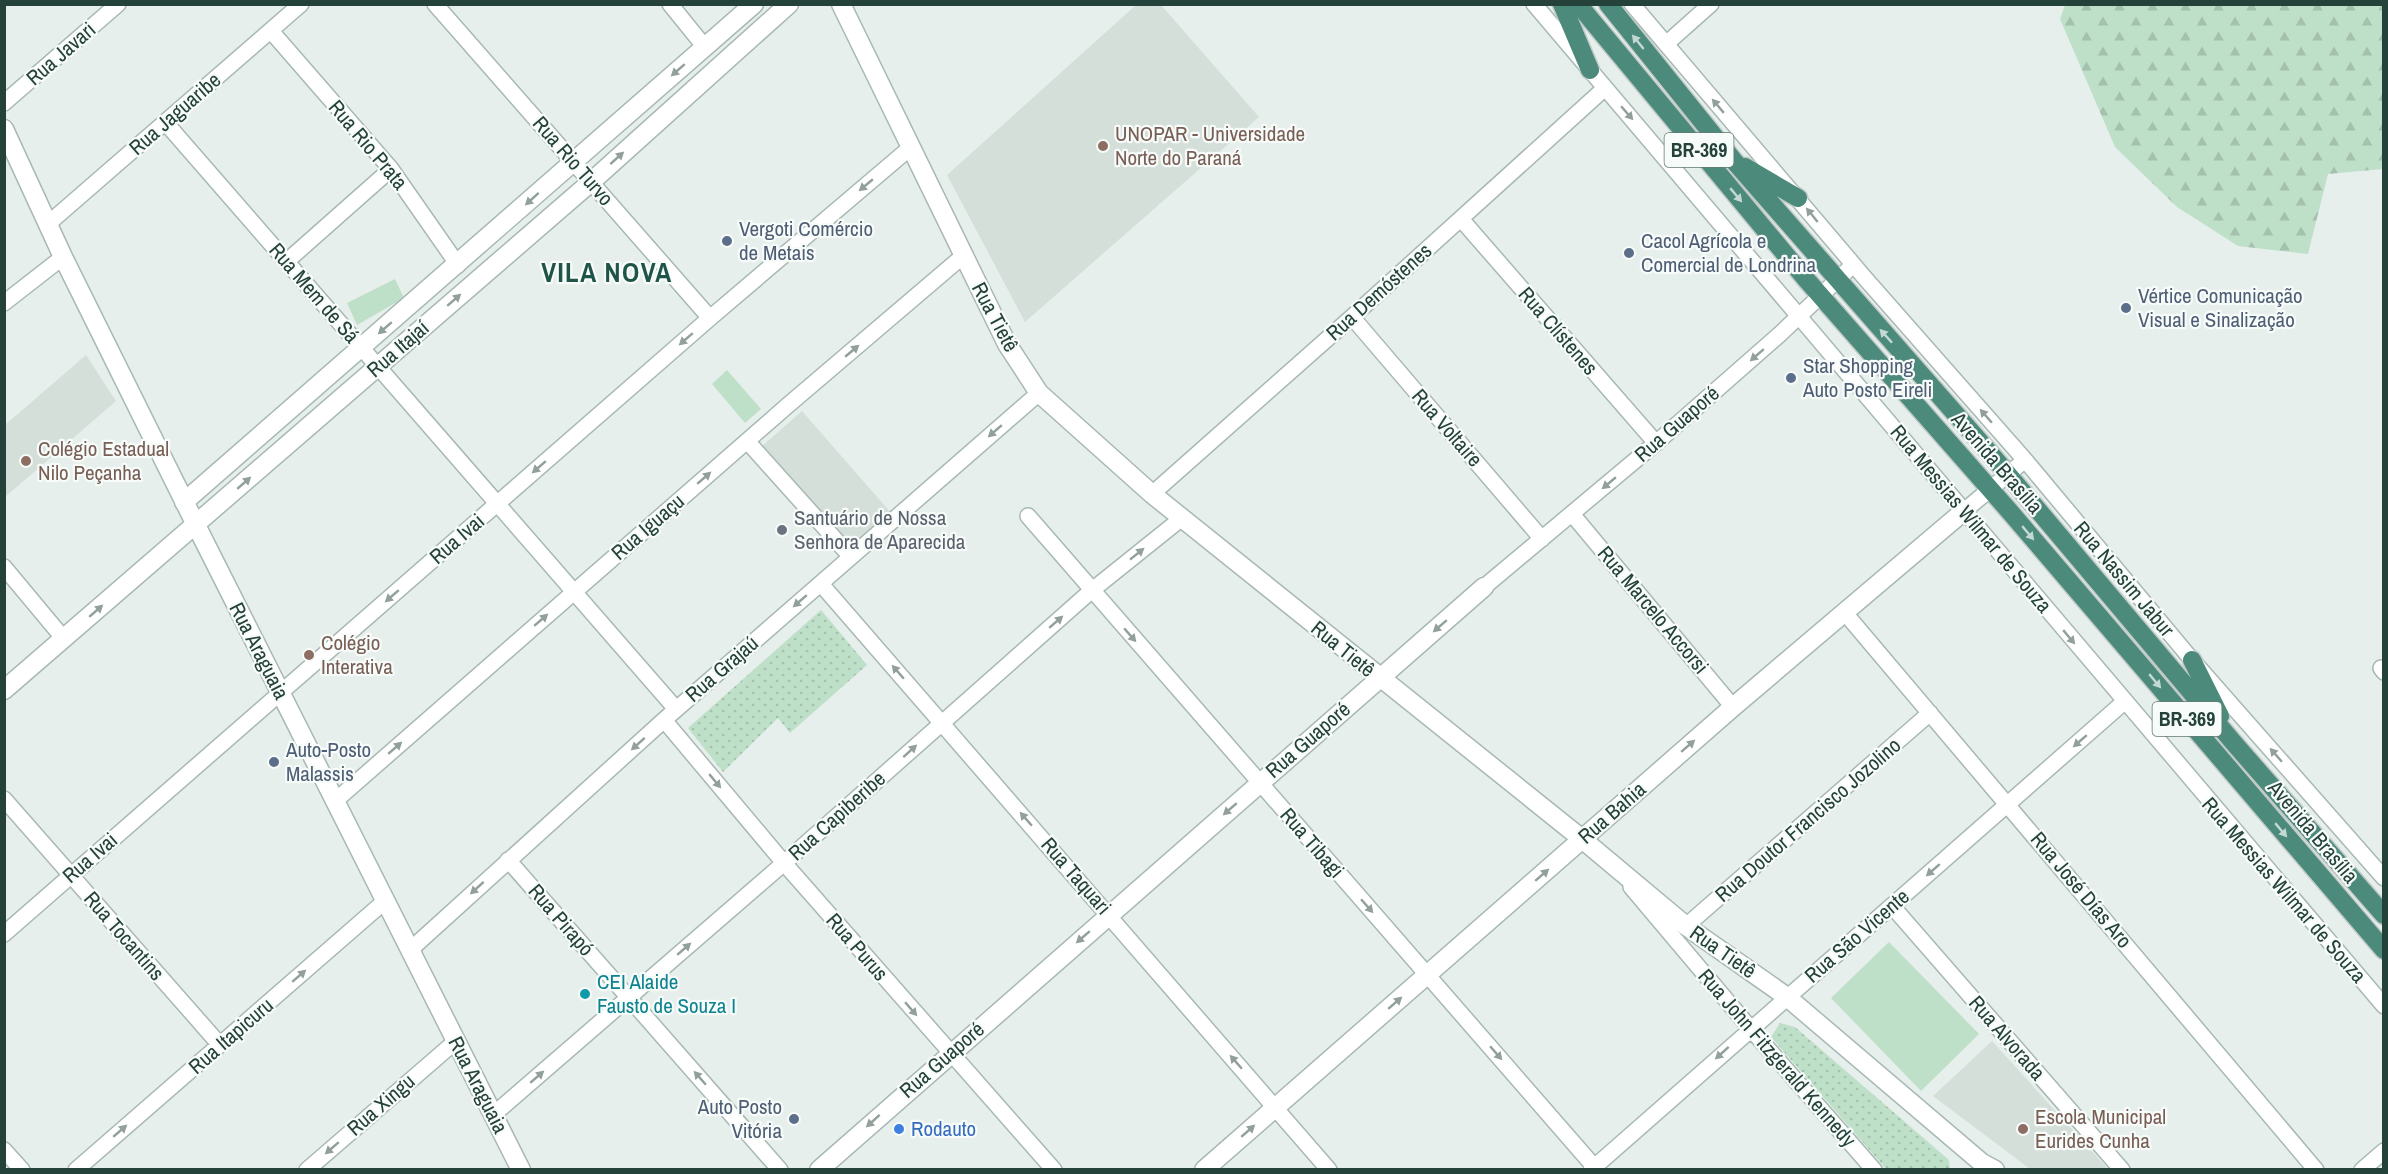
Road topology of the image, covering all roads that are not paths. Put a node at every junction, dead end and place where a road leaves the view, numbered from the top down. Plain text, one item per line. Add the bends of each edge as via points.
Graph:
1 (118, 4) edge
2 (301, 4) edge
3 (435, 4) edge
4 (670, 4) edge
5 (754, 4) edge
6 (789, 4) edge
7 (841, 4) edge
8 (1534, 4) edge
9 (1562, 4) edge
10 (1578, 4) edge
11 (1608, 4) edge
12 (1632, 4) edge
13 (1711, 4) edge
14 (271, 31) junction
15 (1666, 44) junction
16 (704, 46) junction
17 (1590, 70) junction
18 (1605, 88) junction
19 (4, 103) edge
20 (165, 122) junction
21 (4, 129) edge
22 (910, 147) junction
23 (1734, 161) junction
24 (574, 162) junction
25 (391, 169) junction
26 (591, 182) junction
27 (1798, 198) junction
28 (1461, 219) junction
29 (49, 223) junction
30 (963, 256) junction
31 (63, 257) junction
32 (287, 261) junction
33 (458, 265) junction
34 (1853, 265) junction
35 (1837, 281) junction
36 (1820, 296) junction
37 (4, 303) edge
38 (1352, 316) junction
39 (1800, 316) junction
40 (710, 318) junction
41 (362, 348) junction
42 (378, 366) junction
43 (1039, 393) junction
44 (747, 441) junction
45 (1656, 443) junction
46 (2025, 460) junction
47 (2008, 475) junction
48 (1990, 489) junction
49 (1152, 494) junction
50 (184, 502) junction
51 (497, 504) junction
52 (1964, 511) junction
53 (1572, 514) junction
54 (1028, 516) dead end
55 (1182, 518) junction
56 (196, 525) junction
57 (1542, 539) junction
58 (850, 557) junction
59 (4, 567) edge
60 (821, 584) junction
61 (1484, 587) joint
62 (574, 591) junction
63 (1092, 591) junction
64 (1845, 613) junction
65 (64, 639) junction
66 (2192, 660) junction
67 (1380, 678) junction
68 (4, 690) edge
69 (280, 693) junction
70 (2124, 702) junction
71 (1733, 707) junction
72 (676, 710) junction
73 (1930, 713) junction
74 (664, 720) junction
75 (942, 722) junction
76 (2233, 742) junction
77 (1259, 783) junction
78 (4, 799) edge
79 (335, 801) junction
80 (2009, 804) junction
81 (1582, 839) junction
82 (508, 860) junction
83 (784, 863) junction
84 (1611, 864) junction
85 (70, 875) junction
86 (2384, 878) edge
87 (385, 901) junction
88 (1892, 906) junction
89 (1109, 915) junction
90 (2384, 915) edge
91 (1686, 926) junction
92 (4, 933) edge
93 (410, 950) junction
94 (2384, 950) edge
95 (1428, 975) junction
96 (629, 997) junction
97 (1787, 997) junction
98 (2384, 1006) edge
99 (1750, 1028) junction
100 (456, 1041) junction
101 (220, 1046) junction
102 (949, 1053) junction
103 (1274, 1107) junction
104 (493, 1116) junction
105 (4, 1150) edge
106 (2384, 1151) edge
107 (1984, 1167) edge
108 (1594, 1168) edge
109 (22, 1170) edge
110 (76, 1170) edge
111 (307, 1170) edge
112 (521, 1170) edge
113 (780, 1170) edge
114 (819, 1170) edge
115 (1054, 1170) edge
116 (1204, 1170) edge
117 (1329, 1170) edge
118 (1874, 1170) edge
119 (2122, 1170) edge
120 (2316, 1170) edge
121 (2362, 1170) edge

1 - 19 street, Rua Javari
2 - 14 street, Rua Jaguaribe
3 - 24 street, Rua Rio Turvo
4 - 16 street
5 - 16 street, Rua Itajaí
26 -> 6 street, Rua Itajaí
7 - 22 street, Rua Tietê
8 - 17 street, Rua Messias Wilmar de Souza
9 - 17 highway
10 -> 36 highway, Avenida Brasília / BR-369
23 -> 11 highway, Avenida Brasília / BR-369
12 - 15 street, Rua Nassim Jabur
13 - 15 street
14 - 20 street, Rua Jaguaribe
14 - 25 street, Rua Rio Prata
27 -> 15 street, Rua Nassim Jabur
16 -> 24 street, Rua Itajaí
17 - 18 street, Rua Messias Wilmar de Souza
18 - 28 street, Rua Demóstenes
18 -> 39 street, Rua Messias Wilmar de Souza
20 - 29 street, Rua Jaguaribe
20 - 32 street, Rua Mem de Sá
21 - 29 street, Rua Araguaia
22 - 30 street, Rua Tietê
22 -> 40 street, Rua Ivai
23 - 27 highway
23 - 35 highway, Avenida Brasília / BR-369
24 - 26 street, Rua Rio Turvo
24 -> 33 street, Rua Itajaí
25 - 32 street
25 - 33 street, Rua Rio Prata
26 - 40 street, Rua Rio Turvo
42 -> 26 street, Rua Itajaí
34 -> 27 street, Rua Nassim Jabur
28 - 38 street, Rua Demóstenes
28 - 45 street, Rua Clístenes
29 - 31 street, Rua Araguaia
30 - 43 street, Rua Tietê via 1007,344
44 -> 30 street, Rua Iguaçu
31 - 37 street
31 - 50 street, Rua Araguaia
32 - 41 street, Rua Mem de Sá
33 -> 41 street, Rua Itajaí
34 - 35 street, Rua Guaporé
46 -> 34 street, Rua Nassim Jabur
35 - 36 street, Rua Guaporé
47 -> 35 highway, Avenida Brasília / BR-369
36 - 39 street, Rua Guaporé
36 - 48 highway, Avenida Brasília / BR-369
38 - 49 street, Rua Demóstenes
38 - 57 street, Rua Voltaire
39 -> 45 street, Rua Guaporé
39 - 52 street, Rua Messias Wilmar de Souza
40 -> 51 street, Rua Ivai
41 - 42 street, Rua Mem de Sá
41 - 50 street, Rua Itajaí
42 - 51 street, Rua Mem de Sá
56 -> 42 street, Rua Itajaí
43 - 49 street, Rua Tietê
43 -> 58 street, Rua Grajaú
44 - 58 street
62 -> 44 street, Rua Iguaçu
45 -> 53 street, Rua Guaporé
46 - 47 street, Rua Bahia
46 - 66 street, Rua Nassim Jabur
47 - 48 street, Rua Bahia
47 - 76 highway, Avenida Brasília / BR-369
48 - 52 street, Rua Bahia
48 -> 94 highway, Avenida Brasília / BR-369
49 - 55 street, Rua Tietê
50 - 56 street, Rua Araguaia
51 - 62 street, Rua Mem de Sá
51 -> 69 street, Rua Ivai
52 - 64 street, Rua Bahia
52 -> 70 street, Rua Messias Wilmar de Souza
53 - 57 street, Rua Guaporé
53 - 71 street, Rua Marcelo Accorsi
54 - 63 street, Rua Tibagi
63 -> 55 street, Rua Capiberibe
55 - 67 street, Rua Tietê
65 -> 56 street, Rua Itajaí
56 - 69 street, Rua Araguaia
57 - 61 street, Rua Guaporé
58 - 60 street, Rua Grajaú
59 - 65 street
60 -> 72 street, Rua Grajaú
75 -> 60 street, Rua Taquari
61 -> 67 street, Rua Guaporé
62 - 72 street, Rua Mem de Sá
79 -> 62 street, Rua Iguaçu
75 -> 63 street, Rua Capiberibe
63 -> 77 street, Rua Tibagi
64 - 71 street, Rua Bahia
64 - 73 street, Rua José Días Aro
65 - 68 street, Rua Itajaí
66 - 76 highway
86 -> 66 street, Rua Nassim Jabur
67 - 77 street, Rua Guaporé
67 - 81 street, Rua Tietê
69 - 79 street, Rua Araguaia
69 - 85 street, Rua Ivai
70 -> 80 street, Rua São Vicente
70 - 98 street, Rua Messias Wilmar de Souza
81 -> 71 street, Rua Bahia
72 - 74 street, Rua Grajaú
73 - 80 street, Rua José Días Aro
73 - 91 street, Rua Doutor Francisco Jozolino
74 -> 82 street, Rua Grajaú
74 -> 83 street, Rua Purus
83 -> 75 street, Rua Capiberibe
89 -> 75 street, Rua Taquari
76 - 90 highway, Avenida Brasília / BR-369
77 -> 89 street, Rua Guaporé
77 -> 95 street, Rua Tibagi
78 - 85 street, Rua Tocantins
79 - 87 street, Rua Araguaia
80 -> 88 street, Rua São Vicente
80 - 120 street, Rua José Días Aro
81 - 84 street, Rua Tietê
95 -> 81 street, Rua Bahia
82 -> 93 street, Rua Grajaú
82 - 96 street, Rua Pirapó
96 -> 83 street, Rua Capiberibe
83 -> 102 street, Rua Purus
84 - 91 street, Rua Tietê
84 - 99 street, Rua John Fitzgerald Kennedy
85 - 92 street, Rua Ivai
85 - 101 street, Rua Tocantins
87 - 93 street, Rua Araguaia
101 -> 87 street, Rua Itapicuru
88 - 97 street, Rua São Vicente
88 - 119 street, Rua Alvorada
89 -> 102 street, Rua Guaporé
103 -> 89 street, Rua Taquari
91 - 97 street, Rua Tietê
93 - 100 street, Rua Araguaia
103 -> 95 street, Rua Bahia
95 -> 108 street, Rua Tibagi
104 -> 96 street, Rua Capiberibe
113 -> 96 street, Rua Pirapó
97 - 99 street, Rua São Vicente
97 - 107 street, Rua Tietê
99 -> 108 street, Rua São Vicente
99 - 118 street, Rua John Fitzgerald Kennedy
100 - 104 street, Rua Araguaia
100 -> 111 street, Rua Xingu
110 -> 101 street, Rua Itapicuru
102 -> 114 street, Rua Guaporé
102 - 115 street, Rua Purus
116 -> 103 street, Rua Bahia
103 - 117 street, Rua Taquari
104 - 112 street, Rua Araguaia
105 - 109 street
106 - 121 street

